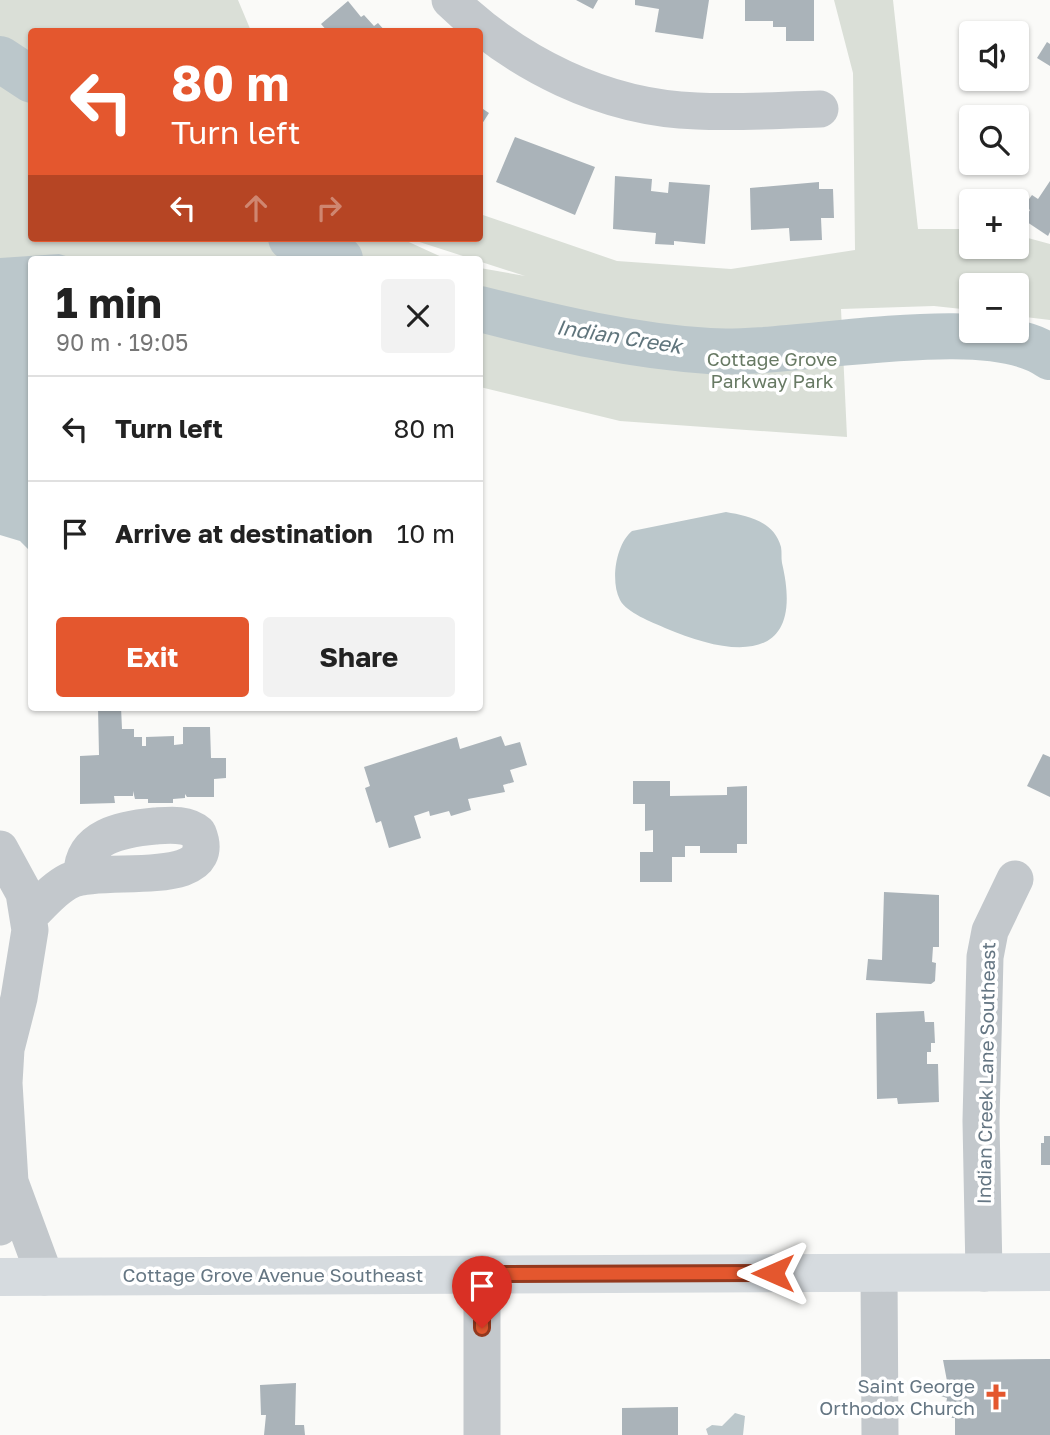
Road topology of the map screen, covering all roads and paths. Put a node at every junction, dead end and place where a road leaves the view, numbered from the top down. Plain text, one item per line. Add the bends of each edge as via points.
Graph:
1 (450, 0) edge
2 (820, 109) dead end
3 (0, 849) edge
4 (82, 877) dead end
5 (1015, 879) dead end
6 (28, 917) junction
7 (10, 1182) junction
8 (0, 1227) edge
9 (1050, 1272) edge
10 (879, 1273) junction
11 (984, 1273) junction
12 (482, 1274) junction
13 (0, 1277) edge
14 (45, 1277) junction
15 (482, 1435) edge
16 (880, 1435) edge

1 - 2 street via 515,53 574,85 635,104 696,111
3 - 6 street via 24,893
4 - 6 street via 70,880
5 - 11 street, Indian Creek Lane Southeast via 990,931 985,957
6 - 7 street via 27,954 6,1049
7 - 8 street
7 - 14 street
9 - 11 main road, Cottage Grove Avenue Southeast
10 - 11 main road, Cottage Grove Avenue Southeast
10 - 12 main road, Cottage Grove Avenue Southeast
10 - 16 street
12 - 14 main road, Cottage Grove Avenue Southeast
12 - 15 street
13 - 14 main road, Cottage Grove Avenue Southeast

